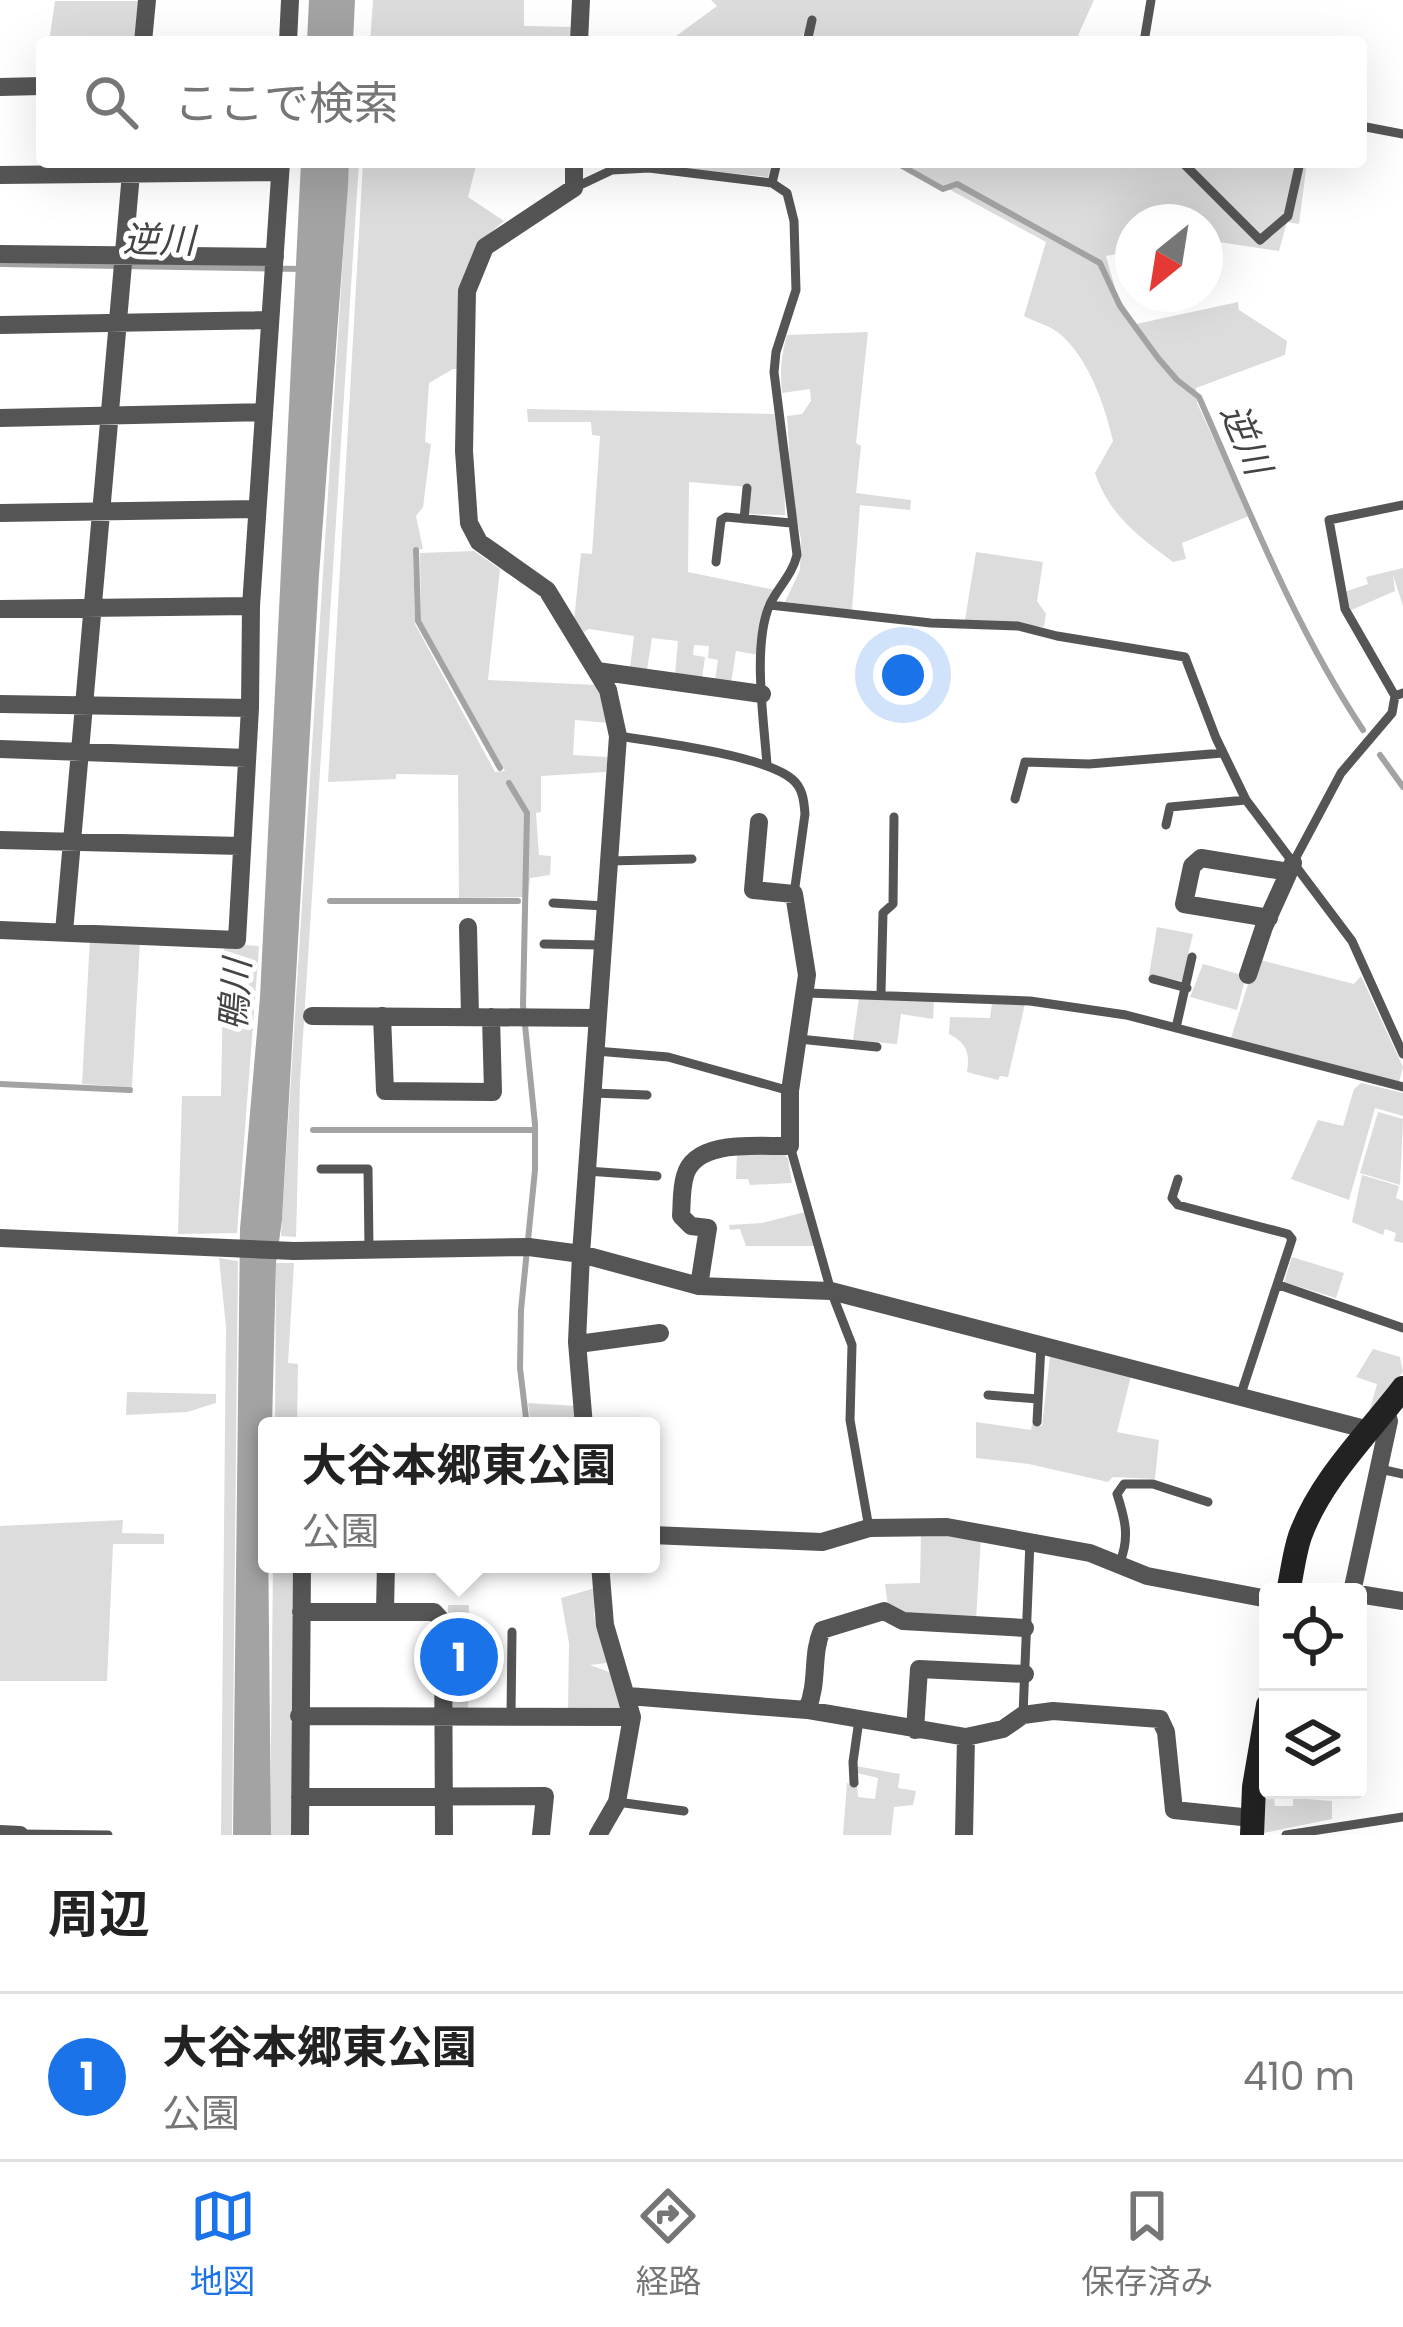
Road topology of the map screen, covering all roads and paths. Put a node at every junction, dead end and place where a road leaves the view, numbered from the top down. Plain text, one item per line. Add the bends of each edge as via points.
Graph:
1 (147, 0) edge
2 (290, 0) edge
3 (580, 0) edge
4 (1151, 0) edge
5 (812, 20) dead end
6 (144, 36) edge
7 (287, 36) edge
8 (579, 36) edge
9 (808, 36) edge
10 (1145, 36) edge
11 (36, 86) edge
12 (0, 87) edge
13 (1367, 127) edge
14 (1403, 134) edge
15 (206, 168) edge
16 (280, 168) edge
17 (574, 168) edge
18 (776, 168) edge
19 (1188, 168) edge
20 (1299, 168) edge
21 (131, 169) edge
22 (0, 175) edge
23 (772, 183) junction
24 (574, 188) junction
25 (0, 254) edge
26 (122, 262) junction
27 (274, 264) junction
28 (117, 320) junction
29 (271, 320) junction
30 (0, 325) edge
31 (264, 412) junction
32 (108, 416) junction
33 (0, 418) edge
34 (746, 488) dead end
35 (1403, 505) edge
36 (257, 509) junction
37 (99, 512) junction
38 (0, 513) edge
39 (744, 519) junction
40 (791, 523) junction
41 (716, 562) dead end
42 (770, 605) junction
43 (251, 606) junction
44 (0, 609) edge
45 (91, 609) junction
46 (597, 671) junction
47 (762, 694) junction
48 (1399, 694) edge
49 (82, 703) junction
50 (0, 704) edge
51 (250, 708) junction
52 (618, 736) junction
53 (0, 749) edge
54 (78, 753) junction
55 (1222, 753) junction
56 (247, 758) junction
57 (767, 765) junction
58 (1015, 799) dead end
59 (1246, 800) junction
60 (894, 817) dead end
61 (760, 822) dead end
62 (1166, 825) dead end
63 (0, 841) edge
64 (70, 843) junction
65 (242, 846) junction
66 (692, 859) dead end
67 (608, 861) junction
68 (1291, 868) junction
69 (794, 894) junction
70 (553, 903) dead end
71 (604, 906) junction
72 (1269, 918) junction
73 (468, 927) dead end
74 (0, 931) edge
75 (64, 932) junction
76 (544, 944) dead end
77 (602, 945) junction
78 (1192, 957) dead end
79 (1248, 975) dead end
80 (1153, 980) dead end
81 (1187, 988) junction
82 (804, 993) junction
83 (881, 993) junction
84 (312, 1016) dead end
85 (382, 1016) junction
86 (470, 1016) junction
87 (491, 1017) junction
88 (598, 1018) junction
89 (1176, 1028) junction
90 (797, 1039) junction
91 (877, 1047) dead end
92 (596, 1051) junction
93 (1403, 1054) edge
94 (1403, 1087) edge
95 (790, 1090) junction
96 (593, 1093) junction
97 (647, 1095) dead end
98 (790, 1146) junction
99 (321, 1168) dead end
100 (587, 1171) junction
101 (656, 1176) dead end
102 (1178, 1179) dead end
103 (0, 1238) edge
104 (369, 1249) junction
105 (581, 1254) junction
106 (1279, 1285) junction
107 (699, 1286) junction
108 (831, 1291) junction
109 (1403, 1328) edge
110 (660, 1333) dead end
111 (578, 1344) junction
112 (1041, 1345) junction
113 (1403, 1388) edge
114 (988, 1395) dead end
115 (1240, 1396) junction
116 (1038, 1399) junction
117 (1386, 1410) junction
118 (583, 1417) edge
119 (1036, 1422) dead end
120 (1369, 1430) junction
121 (1380, 1469) junction
122 (1403, 1474) edge
123 (1208, 1502) dead end
124 (868, 1528) junction
125 (660, 1535) edge
126 (1030, 1540) junction
127 (1120, 1562) junction
128 (302, 1573) edge
129 (386, 1573) edge
130 (601, 1573) edge
131 (1290, 1583) edge
132 (1357, 1583) edge
133 (1367, 1595) edge
134 (1259, 1597) edge
135 (1403, 1600) edge
136 (385, 1611) junction
137 (301, 1612) junction
138 (1025, 1628) junction
139 (512, 1632) dead end
140 (1025, 1674) junction
141 (628, 1696) junction
142 (807, 1710) junction
143 (1024, 1715) junction
144 (299, 1716) junction
145 (511, 1716) junction
146 (446, 1717) junction
147 (632, 1717) junction
148 (859, 1720) junction
149 (915, 1730) junction
150 (966, 1737) junction
151 (1259, 1773) edge
152 (854, 1783) dead end
153 (445, 1796) junction
154 (300, 1797) junction
155 (617, 1802) junction
156 (684, 1811) dead end
157 (1403, 1816) edge
158 (1252, 1826) edge
159 (0, 1834) edge
160 (20, 1834) edge
161 (108, 1835) edge
162 (300, 1835) edge
163 (444, 1835) edge
164 (541, 1835) edge
165 (598, 1835) edge
166 (964, 1835) edge
167 (1286, 1835) edge

1 - 6 street
2 - 7 street
3 - 8 street
4 - 10 lane
5 - 9 lane
11 - 12 street
13 - 14 lane
15 - 21 street
16 - 27 street
17 - 24 street
18 - 23 lane
19 - 20 lane via 1260,240 1288,216
21 - 22 street
21 - 26 street
23 - 24 lane via 649,168 612,170
23 - 40 lane via 787,193 794,221 796,290 774,372
24 - 46 street via 485,247 467,291 464,451 469,523 479,542 547,590
25 - 26 street
26 - 27 street
26 - 28 street
27 - 29 street
28 - 29 street
28 - 30 street
28 - 32 street
29 - 31 street
31 - 32 street
31 - 36 street
32 - 33 street
32 - 37 street
34 - 39 lane
35 - 48 lane via 1329,520 1345,609
36 - 37 street
36 - 43 street
37 - 38 street
37 - 45 street
39 - 40 lane
39 - 41 lane via 721,520
40 - 42 lane via 794,571
42 - 47 lane
42 - 55 lane via 1018,626 1172,652 1190,663
43 - 45 street
43 - 51 street
44 - 45 street
45 - 49 street
46 - 47 street
46 - 52 street
47 - 57 lane
48 - 68 lane via 1341,773
49 - 50 street
49 - 51 street
49 - 54 street
51 - 56 street
52 - 57 lane
52 - 67 street
53 - 54 street
54 - 56 street
54 - 64 street
55 - 58 lane via 1025,761
55 - 59 lane
56 - 65 street
57 - 69 lane via 793,779 804,800
59 - 62 lane via 1170,806
59 - 68 lane
60 - 83 lane
61 - 69 street via 753,890
63 - 64 street
64 - 65 street
64 - 75 street
65 - 75 street via 237,940
66 - 67 lane
67 - 71 street
68 - 72 street
68 - 72 street via 1201,858 1192,866 1184,904
68 - 93 lane via 1352,941
69 - 82 street
70 - 71 lane
71 - 77 street
72 - 79 street
73 - 86 street
74 - 75 street
76 - 77 lane
77 - 88 street
78 - 81 lane
80 - 81 lane
81 - 89 lane
82 - 83 lane
82 - 90 street
83 - 89 lane via 1030,1001
84 - 85 street
85 - 86 street
85 - 87 street via 385,1091 493,1092
86 - 87 street
87 - 88 street
88 - 92 street
89 - 94 lane
90 - 91 lane
90 - 95 street
92 - 95 lane via 668,1058
92 - 96 street
95 - 98 street
96 - 97 lane
96 - 100 street
98 - 107 street via 725,1147 685,1172 681,1216 708,1228
98 - 108 lane
99 - 104 lane via 368,1169
100 - 101 lane
100 - 105 street
102 - 106 lane via 1178,1205 1288,1234 1292,1246
103 - 104 street
104 - 105 street
105 - 107 street
105 - 111 street
106 - 109 lane
106 - 115 lane
107 - 108 street
108 - 112 street
108 - 124 lane via 852,1346 850,1420
110 - 111 street
111 - 118 street
112 - 115 street
112 - 116 lane
113 - 117 main road
114 - 116 lane
115 - 120 street
116 - 119 lane
117 - 120 main road
117 - 121 street
120 - 131 main road via 1314,1506
121 - 122 lane
121 - 132 street
123 - 127 lane via 1153,1484 1124,1484
124 - 125 street via 822,1542
124 - 126 street via 947,1527
126 - 127 street
126 - 138 lane
127 - 134 street via 1147,1576
128 - 137 street
129 - 136 street
130 - 141 street via 605,1625
133 - 135 street
136 - 137 street
136 - 146 street via 434,1612 443,1622
137 - 144 street
138 - 140 lane
138 - 142 street via 903,1621 884,1611 822,1630
139 - 145 lane
140 - 143 lane
140 - 149 street via 919,1669
141 - 142 street
141 - 147 street
142 - 148 street
143 - 150 street
143 - 158 street via 1160,1719 1174,1810
144 - 146 street
144 - 154 street
145 - 146 street
145 - 147 street
146 - 153 street
147 - 155 street
148 - 149 street
148 - 152 lane
149 - 150 street
150 - 166 street
151 - 158 main road
153 - 154 street
153 - 163 street
153 - 164 street via 545,1796
154 - 162 street
155 - 156 lane
155 - 165 street
157 - 167 lane
159 - 160 street
160 - 161 lane

